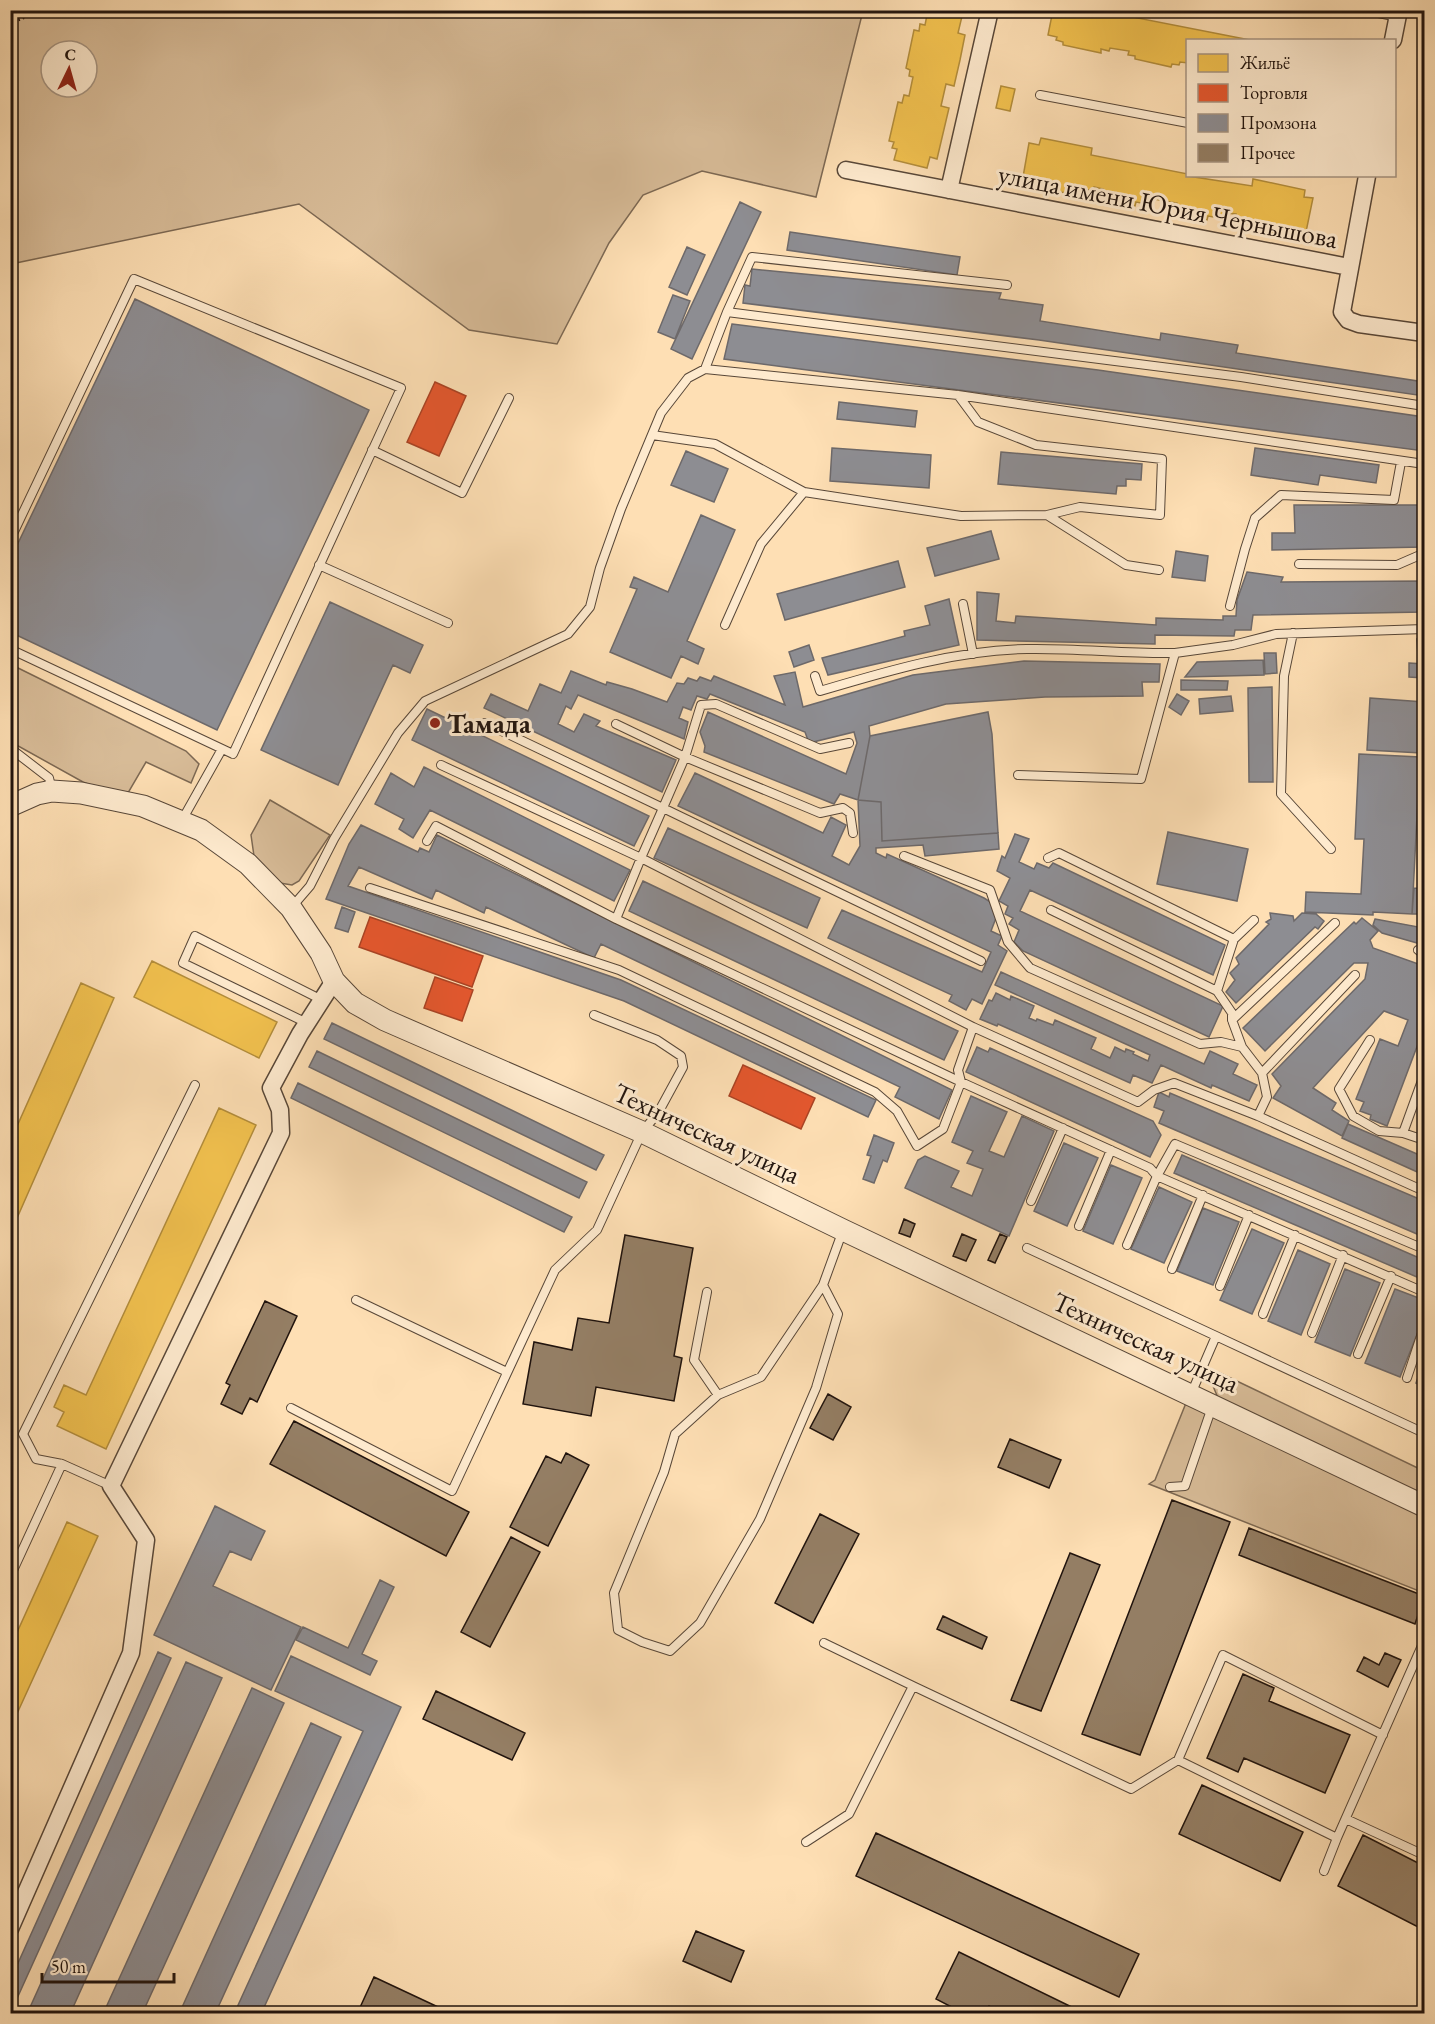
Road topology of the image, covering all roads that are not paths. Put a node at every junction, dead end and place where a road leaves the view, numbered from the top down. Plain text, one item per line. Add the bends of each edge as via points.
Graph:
1 (990, 10) edge
2 (1364, 10) edge
3 (1398, 14) edge
4 (1393, 39) edge
5 (1040, 95) dead end
6 (1186, 123) edge
7 (846, 170) dead end
8 (1367, 177) edge
9 (949, 190) junction
10 (1349, 267) junction
11 (1007, 285) dead end
12 (727, 312) junction
13 (1425, 333) edge
14 (705, 369) junction
15 (958, 395) junction
16 (509, 398) dead end
17 (1425, 406) edge
18 (652, 435) junction
19 (372, 450) junction
20 (1401, 462) junction
21 (1425, 464) edge
22 (804, 492) junction
23 (1047, 515) junction
24 (10, 540) edge
25 (1425, 555) edge
26 (1299, 564) dead end
27 (320, 565) junction
28 (1159, 570) dead end
29 (963, 604) dead end
30 (1230, 606) dead end
31 (448, 623) dead end
32 (725, 625) dead end
33 (1425, 628) edge
34 (1293, 633) junction
35 (10, 649) edge
36 (1175, 653) junction
37 (973, 654) junction
38 (815, 676) dead end
39 (485, 723) dead end
40 (616, 724) dead end
41 (849, 743) dead end
42 (10, 748) edge
43 (222, 748) junction
44 (685, 757) junction
45 (441, 765) dead end
46 (1018, 775) dead end
47 (52, 791) junction
48 (13, 801) edge
49 (663, 808) junction
50 (181, 822) junction
51 (853, 833) dead end
52 (427, 841) dead end
53 (1331, 849) dead end
54 (904, 856) dead end
55 (641, 858) junction
56 (1048, 858) dead end
57 (370, 888) dead end
58 (291, 908) junction
59 (1051, 910) dead end
60 (616, 919) junction
61 (1254, 920) dead end
62 (1335, 923) dead end
63 (1234, 939) junction
64 (981, 961) dead end
65 (1355, 975) dead end
66 (334, 981) junction
67 (1217, 991) junction
68 (323, 1000) junction
69 (594, 1015) dead end
70 (1232, 1020) junction
71 (309, 1024) junction
72 (974, 1027) junction
73 (1370, 1040) dead end
74 (1242, 1047) junction
75 (1262, 1073) junction
76 (1425, 1075) edge
77 (961, 1082) junction
78 (195, 1085) dead end
79 (1257, 1116) junction
80 (1063, 1128) junction
81 (642, 1132) junction
82 (1403, 1132) junction
83 (1425, 1140) edge
84 (1111, 1150) junction
85 (1157, 1176) junction
86 (1425, 1191) edge
87 (1203, 1196) junction
88 (1031, 1201) dead end
89 (1249, 1215) junction
90 (1078, 1226) dead end
91 (843, 1230) junction
92 (1295, 1235) junction
93 (1127, 1245) dead end
94 (1027, 1248) dead end
95 (1425, 1249) edge
96 (1342, 1255) junction
97 (1172, 1269) dead end
98 (1391, 1276) junction
99 (822, 1285) junction
100 (1220, 1286) dead end
101 (707, 1292) dead end
102 (1425, 1292) edge
103 (356, 1299) dead end
104 (1263, 1314) dead end
105 (1425, 1328) edge
106 (1312, 1334) dead end
107 (1216, 1336) junction
108 (1358, 1354) dead end
109 (507, 1372) junction
110 (1407, 1378) dead end
111 (1191, 1394) junction
112 (718, 1395) junction
113 (1213, 1405) junction
114 (291, 1408) dead end
115 (1425, 1432) edge
116 (62, 1464) junction
117 (111, 1486) junction
118 (1170, 1487) dead end
119 (1425, 1506) edge
120 (10, 1577) edge
121 (1425, 1641) edge
122 (824, 1643) dead end
123 (913, 1686) junction
124 (1383, 1735) junction
125 (1178, 1760) junction
126 (1346, 1819) junction
127 (1337, 1838) junction
128 (806, 1842) dead end
129 (1425, 1855) edge
130 (1324, 1871) dead end
131 (10, 1929) edge

1 - 9 street
2 - 3 lane
3 - 4 street
5 - 6 lane
7 - 9 street, улица имени Юрия Чернышова
8 - 10 street
9 - 10 street, улица имени Юрия Чернышова
10 - 13 street, улица имени Юрия Чернышова via 1342,312 1348,320
11 - 12 lane via 752,257
12 - 14 lane
12 - 17 lane via 1240,377
14 - 15 lane
14 - 18 lane via 688,378 661,413
15 - 20 lane
15 - 23 lane via 978,422 1036,445 1162,459 1160,515 1080,507
16 - 19 lane via 462,493
18 - 22 lane via 715,444
18 - 58 lane via 617,519 590,607 568,634 425,701 398,733 310,886
19 - 24 lane via 401,388 134,279
19 - 27 lane
20 - 21 lane
20 - 30 lane via 1394,500 1281,495 1255,518
22 - 23 lane via 961,516
22 - 32 lane via 761,544
23 - 28 lane via 1126,565
25 - 26 lane via 1397,565
27 - 31 lane
27 - 43 lane via 233,754
29 - 37 lane
33 - 34 lane
34 - 36 lane
34 - 53 lane via 1284,676 1281,794
35 - 43 lane
36 - 37 lane via 1026,649
36 - 46 lane via 1141,779
37 - 38 lane via 893,669 820,691
39 - 49 lane
40 - 44 lane
41 - 44 lane via 820,748 716,704 701,705
42 - 47 lane via 49,778
43 - 50 lane
44 - 49 lane
44 - 51 lane via 820,813 843,808 850,813
45 - 55 lane
47 - 48 street, Техническая улица
47 - 50 street, Техническая улица via 144,806
49 - 55 lane
49 - 64 lane
50 - 58 street, Техническая улица via 201,830 248,864
52 - 60 lane via 436,826
54 - 74 lane via 990,890 1008,942 1030,968 1200,1044 1221,1042
55 - 60 lane
55 - 72 lane
56 - 63 lane via 1059,853
57 - 77 lane via 619,970 875,1092 897,1111 917,1146 943,1129
58 - 66 street, Техническая улица
59 - 67 lane
60 - 77 lane
61 - 63 lane
62 - 70 lane
63 - 67 lane
65 - 75 lane
66 - 68 street
66 - 81 street, Техническая улица via 356,1003 386,1020
67 - 70 lane via 1232,1013
68 - 71 street
68 - 71 lane via 195,936 183,963
69 - 81 lane via 657,1040 681,1056 683,1066 658,1113
70 - 74 lane
71 - 117 street via 271,1088 280,1110 281,1133
72 - 77 lane via 958,1070
72 - 79 lane via 1138,1102 1154,1090 1174,1083
73 - 82 lane via 1339,1089 1353,1116 1379,1131
74 - 75 lane
75 - 79 lane via 1267,1097
76 - 82 lane
77 - 80 lane
78 - 116 lane via 23,1434 36,1459
79 - 86 lane
80 - 84 lane
80 - 88 lane
81 - 91 street, Техническая улица
81 - 109 lane via 597,1230 555,1270
82 - 83 lane
84 - 85 lane via 1150,1168
84 - 90 lane
85 - 87 lane
85 - 93 lane
85 - 95 lane via 1175,1144
87 - 89 lane
87 - 97 lane
89 - 92 lane
89 - 100 lane
91 - 99 lane
91 - 111 street, Техническая улица
92 - 96 lane
92 - 104 lane
94 - 107 lane
96 - 98 lane
96 - 106 lane
98 - 102 lane
98 - 108 lane
99 - 112 lane via 761,1377
99 - 112 lane via 838,1314 816,1388 760,1519 700,1623 670,1651 618,1630 614,1593 664,1472 675,1434
101 - 112 lane via 694,1360
103 - 109 lane
105 - 110 lane
107 - 111 lane
107 - 115 lane
109 - 114 lane via 452,1491
111 - 113 street, Техническая улица
113 - 118 lane via 1185,1486
113 - 119 street, Техническая улица
116 - 117 lane
116 - 120 lane
117 - 131 street via 146,1540 131,1653
121 - 124 lane
122 - 123 lane
123 - 125 lane via 1131,1789
123 - 128 lane via 849,1814
124 - 125 lane via 1223,1655
124 - 126 lane
125 - 127 lane
126 - 127 lane
126 - 129 lane
127 - 130 lane

